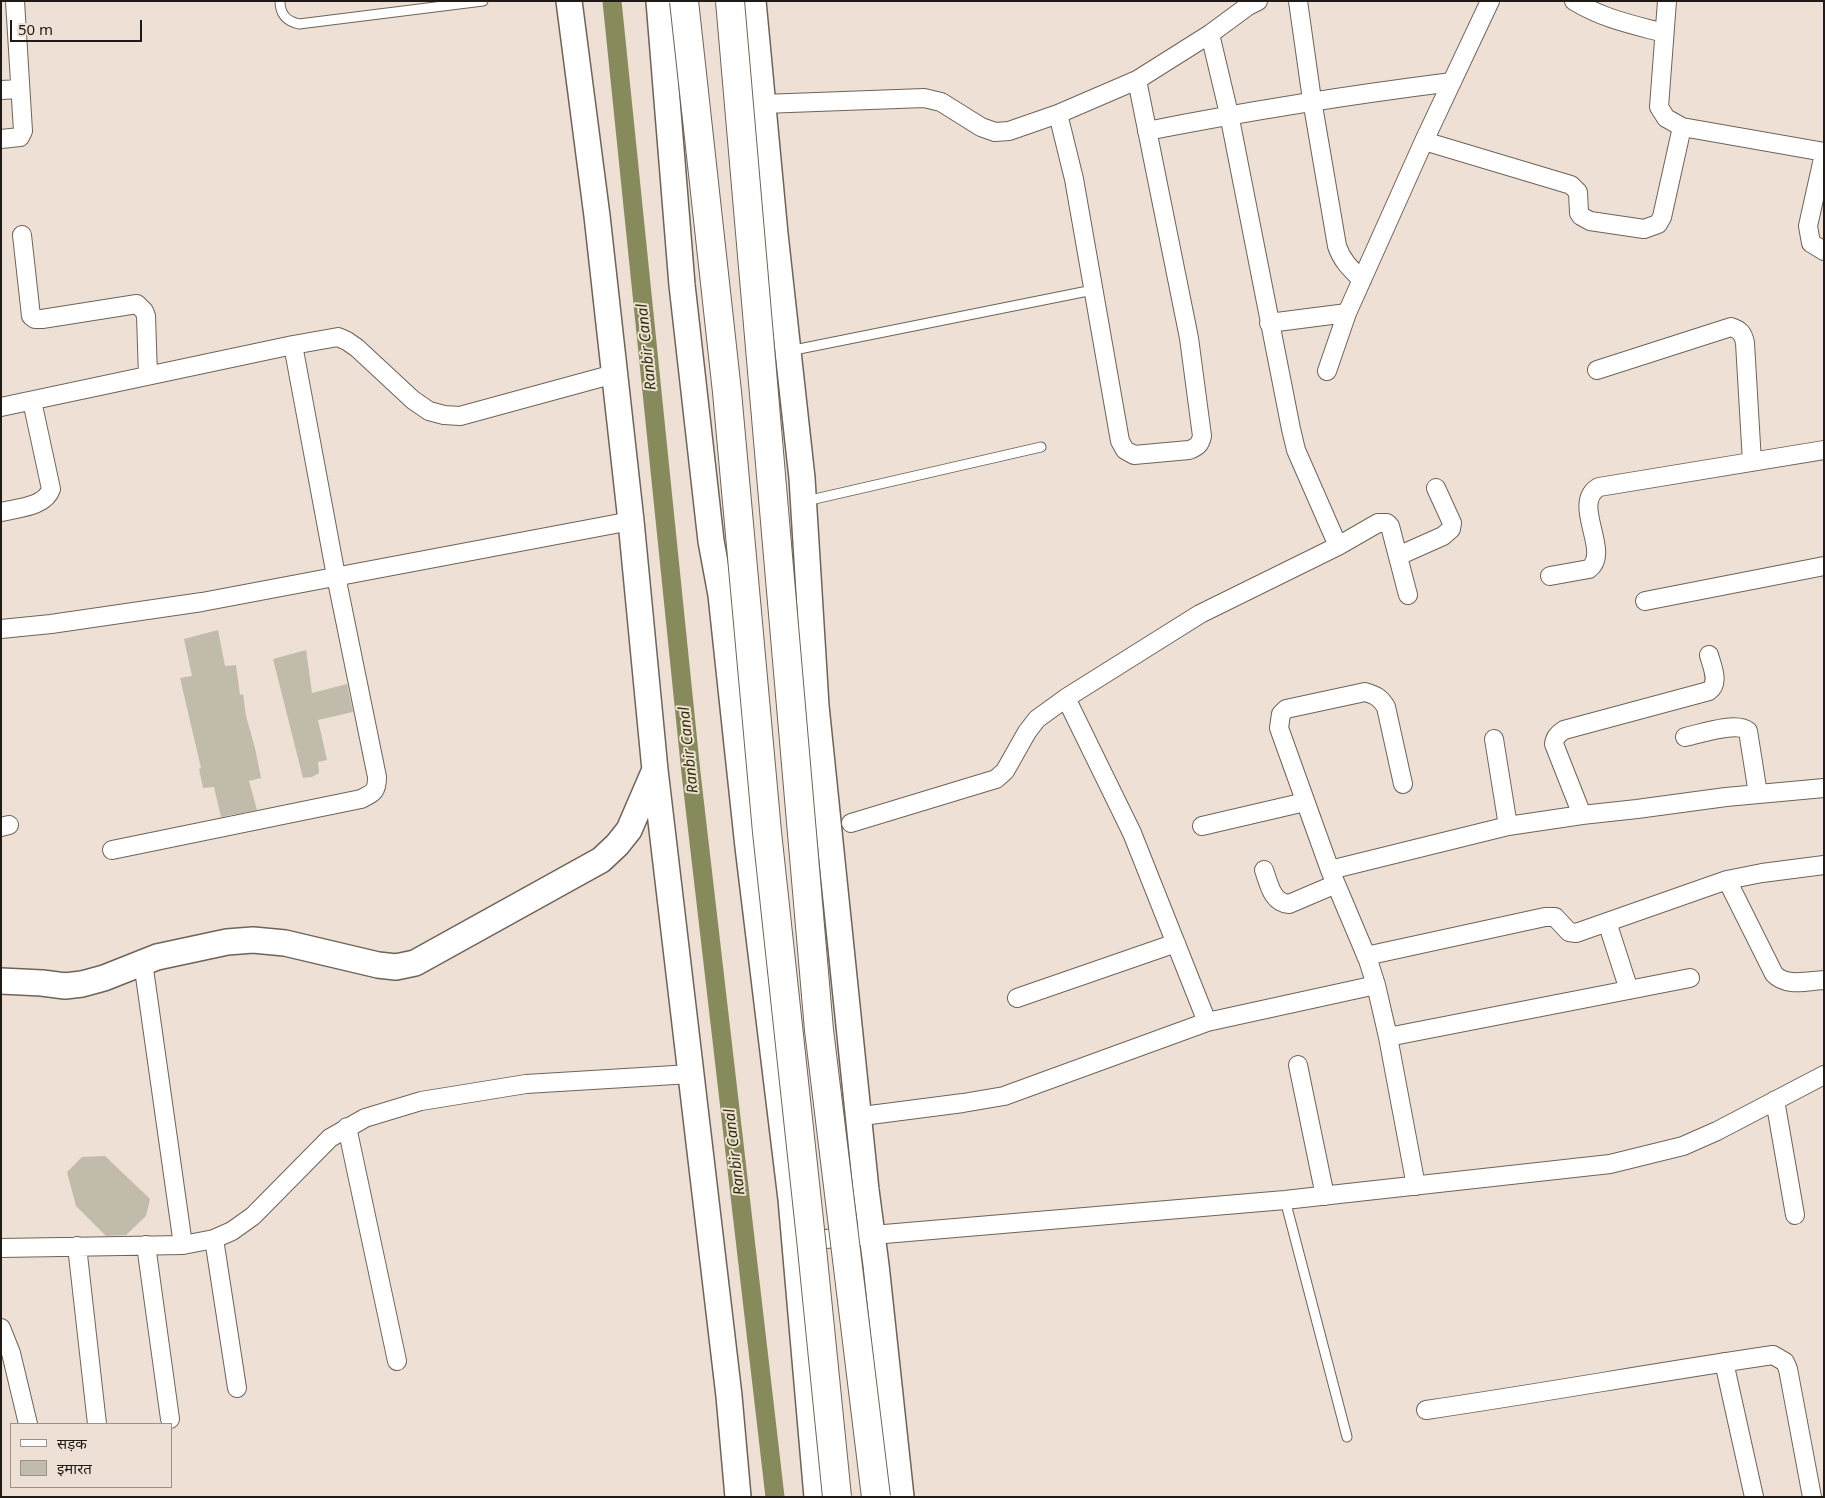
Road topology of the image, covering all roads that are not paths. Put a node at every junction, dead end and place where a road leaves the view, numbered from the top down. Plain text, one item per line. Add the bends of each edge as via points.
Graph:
1 (15, 1) edge
2 (280, 1) edge
3 (483, 1) edge
4 (570, 1) edge
5 (660, 1) edge
6 (684, 1) edge
7 (730, 1) edge
8 (753, 1) edge
9 (1258, 1) edge
10 (1298, 1) edge
11 (1490, 1) edge
12 (1574, 1) edge
13 (1667, 1) edge
14 (1664, 33) junction
15 (1210, 34) junction
16 (1137, 80) junction
17 (1452, 82) junction
18 (20, 89) junction
19 (1, 90) edge
20 (1312, 100) junction
21 (763, 104) junction
22 (1058, 114) junction
23 (1230, 114) junction
24 (1682, 127) junction
25 (1147, 131) junction
26 (1, 139) edge
27 (1424, 141) junction
28 (1824, 153) edge
29 (22, 235) dead end
30 (1824, 251) edge
31 (1362, 280) junction
32 (1093, 290) junction
33 (1347, 313) junction
34 (1269, 323) junction
35 (293, 345) junction
36 (788, 351) junction
37 (1597, 370) dead end
38 (1327, 371) dead end
39 (614, 374) junction
40 (148, 376) junction
41 (32, 401) junction
42 (1, 407) edge
43 (1042, 447) dead end
44 (1824, 450) edge
45 (1752, 462) junction
46 (1436, 488) dead end
47 (803, 502) junction
48 (1, 512) edge
49 (631, 521) junction
50 (1338, 546) junction
51 (1398, 556) junction
52 (1824, 566) edge
53 (336, 576) junction
54 (1550, 576) dead end
55 (1408, 595) dead end
56 (1645, 601) dead end
57 (1, 629) edge
58 (1709, 655) dead end
59 (1066, 698) junction
60 (1685, 737) dead end
61 (1494, 739) dead end
62 (655, 770) junction
63 (1403, 784) dead end
64 (1824, 788) edge
65 (1758, 794) junction
66 (1306, 802) junction
67 (1582, 814) junction
68 (851, 823) dead end
69 (1202, 826) dead end
70 (1508, 826) junction
71 (112, 850) dead end
72 (1824, 865) edge
73 (1264, 870) dead end
74 (1333, 877) junction
75 (1727, 880) junction
76 (1607, 922) junction
77 (1176, 943) junction
78 (1366, 956) junction
79 (144, 962) junction
80 (1690, 978) dead end
81 (1824, 980) edge
82 (1, 981) edge
83 (1376, 985) junction
84 (1629, 990) junction
85 (1017, 998) dead end
86 (1207, 1022) junction
87 (1388, 1037) junction
88 (1298, 1065) dead end
89 (691, 1074) junction
90 (1824, 1075) edge
91 (1775, 1100) junction
92 (870, 1115) dead end
93 (347, 1127) junction
94 (1416, 1186) junction
95 (1325, 1196) junction
96 (1285, 1200) junction
97 (1795, 1215) dead end
98 (872, 1236) junction
99 (214, 1239) junction
100 (795, 1241) junction
101 (183, 1244) junction
102 (146, 1245) junction
103 (78, 1246) junction
104 (1, 1248) edge
105 (1, 1328) edge
106 (397, 1361) dead end
107 (1724, 1362) junction
108 (237, 1388) dead end
109 (1426, 1410) dead end
110 (170, 1419) dead end
111 (28, 1423) edge
112 (97, 1423) edge
113 (1347, 1437) dead end
114 (738, 1497) edge
115 (817, 1497) edge
116 (837, 1497) edge
117 (876, 1497) edge
118 (901, 1497) edge
119 (1754, 1497) edge
120 (1812, 1497) edge

1 - 18 street
2 - 3 lane via 280,10 285,17 298,24
4 - 39 street
5 - 100 street via 682,285
6 - 116 highway, bridge via 727,392 767,832
7 - 117 highway, bridge via 819,1030
8 - 21 street
9 - 15 street
10 - 20 street
11 - 17 street
12 - 14 street via 1612,20
13 - 14 street
14 - 24 street via 1659,107 1666,118
15 - 16 street
15 - 23 street
16 - 22 street
16 - 25 street
17 - 20 street
17 - 27 street
18 - 19 street
18 - 26 street via 23,131 16,138
20 - 23 street
20 - 31 street via 1337,246 1348,267
21 - 22 street via 924,98 941,102 995,132 1009,131
21 - 36 street
22 - 32 street via 1074,180
23 - 25 street
23 - 34 street
24 - 27 street via 1662,217 1658,224 1644,229 1585,219 1579,213 1578,192 1572,185
24 - 28 street
25 - 32 street via 1188,338 1202,436 1196,447 1134,455 1125,450 1120,441
27 - 31 street
28 - 30 street via 1808,226 1811,243
29 - 40 street via 31,316 42,319 137,304 146,316
31 - 33 street
32 - 36 lane
33 - 34 street
33 - 38 street
34 - 50 street via 1296,450
35 - 39 street via 338,337 347,340 412,400 429,411 444,415 460,416
35 - 40 street
35 - 53 street
36 - 47 street
37 - 45 street via 1731,327 1739,329 1745,343
39 - 49 street
40 - 41 street
41 - 42 street
41 - 48 street via 49,495 42,502
43 - 47 lane
44 - 45 street
45 - 54 street via 1592,490 1588,501 1596,555 1594,565
46 - 51 street via 1452,529
47 - 98 street via 816,706
49 - 53 street
49 - 62 street
50 - 51 street via 1378,523 1386,523 1390,526
50 - 59 street via 1200,614
51 - 55 street
52 - 56 street
53 - 57 street via 202,602
53 - 71 street via 377,778 375,791 361,799
58 - 67 street via 1715,681 1709,691 1558,733 1554,744
59 - 68 street via 1037,719 1005,771 996,779
59 - 77 street via 1132,833
60 - 65 street via 1735,726 1745,728
61 - 70 street
62 - 79 street via 629,830 600,860 415,963 396,967 378,965 253,940 227,942
62 - 89 street
63 - 66 street via 1386,707 1382,699 1365,692 1286,709 1281,714 1279,728
64 - 65 street
65 - 67 street
66 - 69 street
66 - 74 street
67 - 70 street
70 - 74 street
72 - 75 street
73 - 74 street via 1274,896 1283,904 1289,904
74 - 78 street
75 - 76 street
75 - 81 street via 1778,979 1790,982
76 - 78 street via 1572,933 1555,918 1545,917
76 - 84 street
77 - 85 street
77 - 86 street
78 - 83 street
79 - 82 street via 82,984 65,986
79 - 101 street
80 - 84 street
83 - 86 street
83 - 87 street
84 - 87 street
86 - 92 street via 1004,1096
87 - 94 street
88 - 95 street
89 - 93 street via 526,1084 421,1101 365,1118
89 - 114 street
90 - 91 street
91 - 94 street via 1684,1146 1641,1157 1610,1164
91 - 97 street
93 - 99 street via 330,1138 253,1216 232,1232
93 - 106 street
94 - 95 street
95 - 96 street
96 - 98 street
96 - 113 lane
98 - 100 street
98 - 118 street
99 - 101 street
99 - 108 street
100 - 115 street
101 - 102 street
102 - 103 street
102 - 110 street
103 - 104 street
103 - 112 street
105 - 111 street via 11,1353
107 - 109 street
107 - 119 street
107 - 120 street via 1773,1355 1786,1362

